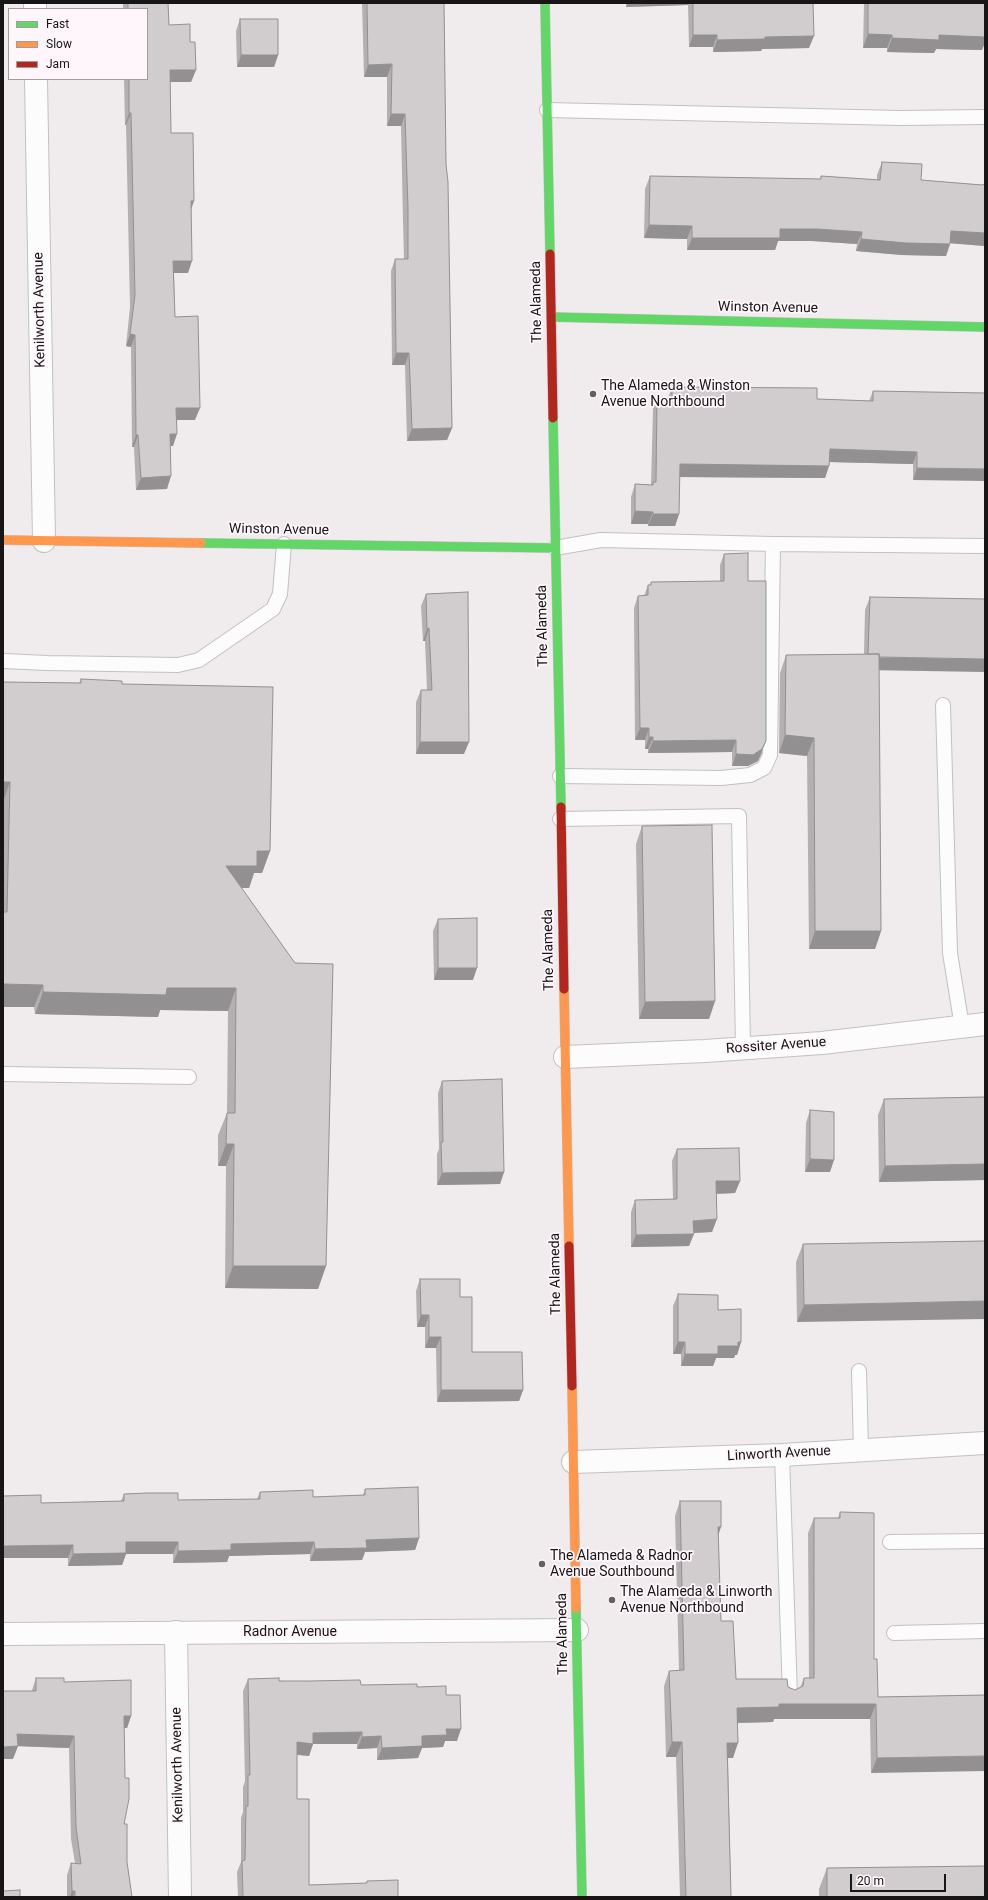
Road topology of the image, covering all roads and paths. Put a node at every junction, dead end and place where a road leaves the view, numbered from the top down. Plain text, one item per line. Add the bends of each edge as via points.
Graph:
1 (545, 3) edge
2 (36, 80) edge
3 (547, 110) junction
4 (985, 117) edge
5 (551, 317) junction
6 (985, 327) edge
7 (3, 540) edge
8 (44, 541) junction
9 (284, 544) junction
10 (773, 544) junction
11 (985, 546) edge
12 (555, 548) junction
13 (3, 661) edge
14 (943, 705) dead end
15 (560, 776) junction
16 (560, 819) junction
17 (985, 1024) edge
18 (962, 1027) junction
19 (743, 1048) junction
20 (566, 1057) junction
21 (3, 1074) edge
22 (189, 1077) dead end
23 (859, 1371) dead end
24 (985, 1444) edge
25 (862, 1450) junction
26 (782, 1455) junction
27 (573, 1462) junction
28 (985, 1541) edge
29 (890, 1542) dead end
30 (577, 1630) junction
31 (985, 1631) edge
32 (176, 1632) junction
33 (894, 1633) dead end
34 (3, 1634) edge
35 (790, 1697) edge
36 (180, 1897) edge
37 (582, 1897) edge

1 - 3 main road, The Alameda
2 - 8 street, Kenilworth Avenue
3 - 4 lane via 892,118
3 - 5 main road, The Alameda
5 - 6 main road, Winston Avenue
5 - 12 main road, The Alameda
7 - 8 main road, Winston Avenue
8 - 9 main road, Winston Avenue
9 - 12 main road, Winston Avenue
9 - 13 lane via 280,594 273,609 199,660 178,665
10 - 11 lane
10 - 12 lane via 601,540
10 - 15 lane via 770,755 764,768 750,775 721,778
12 - 15 main road, The Alameda
14 - 18 lane via 950,953
15 - 16 main road, The Alameda
16 - 19 lane via 739,816
16 - 20 main road, The Alameda
17 - 18 street, Rossiter Avenue
18 - 19 street, Rossiter Avenue via 822,1043
19 - 20 street, Rossiter Avenue
20 - 27 main road, The Alameda
21 - 22 lane
23 - 25 lane
24 - 25 street, Linworth Avenue
25 - 26 street, Linworth Avenue
26 - 27 street, Linworth Avenue
26 - 35 lane
27 - 30 main road, The Alameda
28 - 29 lane
30 - 32 street, Radnor Avenue
30 - 37 main road, The Alameda
31 - 33 lane
32 - 34 street, Radnor Avenue
32 - 36 street, Kenilworth Avenue

